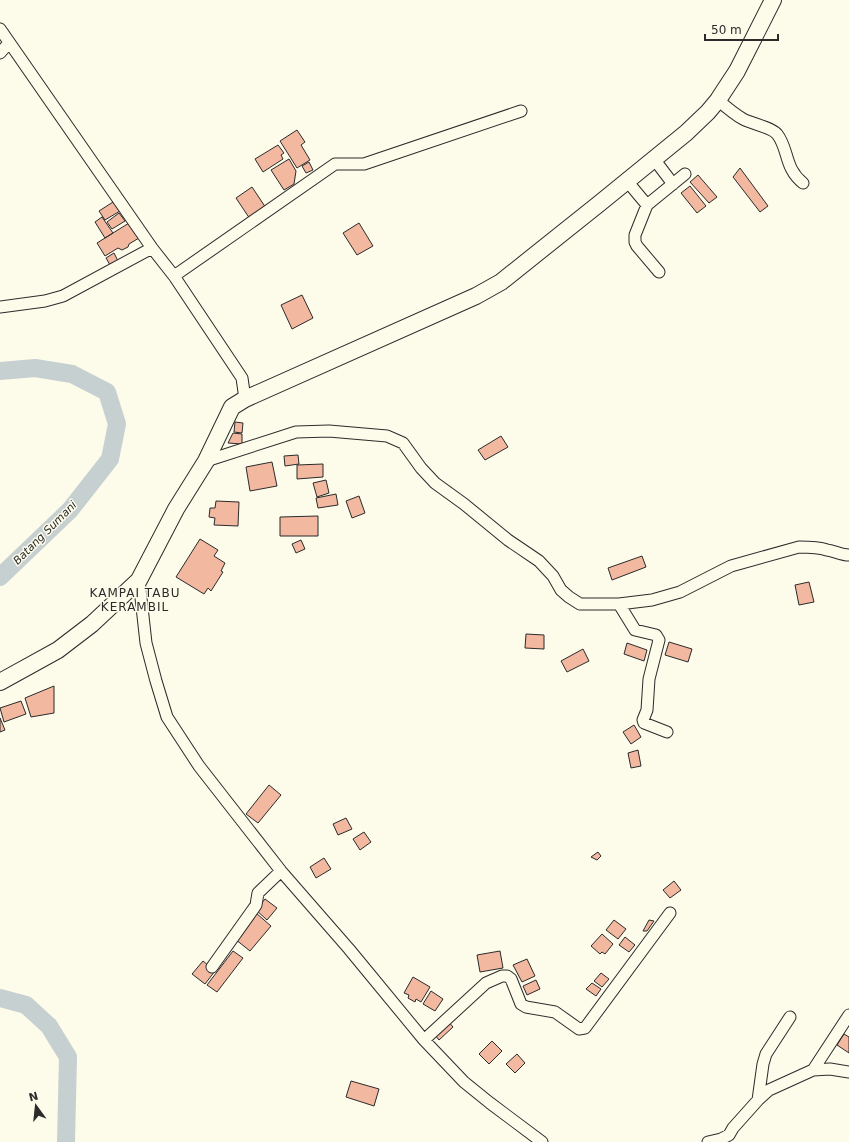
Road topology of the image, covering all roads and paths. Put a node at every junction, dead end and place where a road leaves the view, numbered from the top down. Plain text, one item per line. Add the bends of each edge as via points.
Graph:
1 (773, 0) edge
2 (0, 29) edge
3 (9, 43) junction
4 (0, 53) edge
5 (718, 100) junction
6 (521, 110) dead end
7 (654, 159) junction
8 (685, 174) dead end
9 (627, 181) junction
10 (803, 183) dead end
11 (673, 184) junction
12 (647, 205) junction
13 (152, 248) junction
14 (659, 272) dead end
15 (174, 276) junction
16 (0, 307) edge
17 (245, 399) junction
18 (206, 460) junction
19 (849, 555) edge
20 (139, 580) junction
21 (619, 604) junction
22 (0, 682) edge
23 (668, 732) dead end
24 (281, 871) junction
25 (670, 912) dead end
26 (212, 967) dead end
27 (849, 1015) edge
28 (790, 1017) dead end
29 (424, 1040) junction
30 (813, 1070) junction
31 (849, 1072) edge
32 (758, 1100) junction
33 (542, 1142) edge
34 (708, 1142) edge

1 - 5 highway via 737,71
2 - 3 street
3 - 4 street
3 - 13 street
5 - 7 highway via 686,133
5 - 10 street via 744,120 774,131 781,141 792,171
6 - 15 street via 364,164 335,164
7 - 9 highway
7 - 11 street
8 - 11 street
9 - 12 street
9 - 17 highway via 501,282 476,296
11 - 12 street
12 - 14 street via 635,235 635,242
13 - 15 street
13 - 16 street via 63,296
15 - 17 street via 242,378
17 - 18 highway via 232,407
18 - 20 highway via 176,509
18 - 21 street via 296,432 329,431 387,436 403,443 435,483 539,561 569,597 580,604
19 - 21 street via 808,547 788,550 731,566 674,594 644,602
20 - 22 highway via 92,624 58,650
20 - 24 street via 146,643 167,717 199,766
21 - 23 street via 635,630 656,635 658,638 649,679 647,710 643,720 644,723
24 - 26 street via 258,893 256,905
24 - 29 street
25 - 29 street via 585,1028 579,1029 555,1012 521,1004 511,979 502,976 486,983
27 - 30 street
28 - 32 street via 762,1064
29 - 33 street via 464,1082
30 - 31 street
30 - 32 street via 769,1090
32 - 34 street via 729,1135

